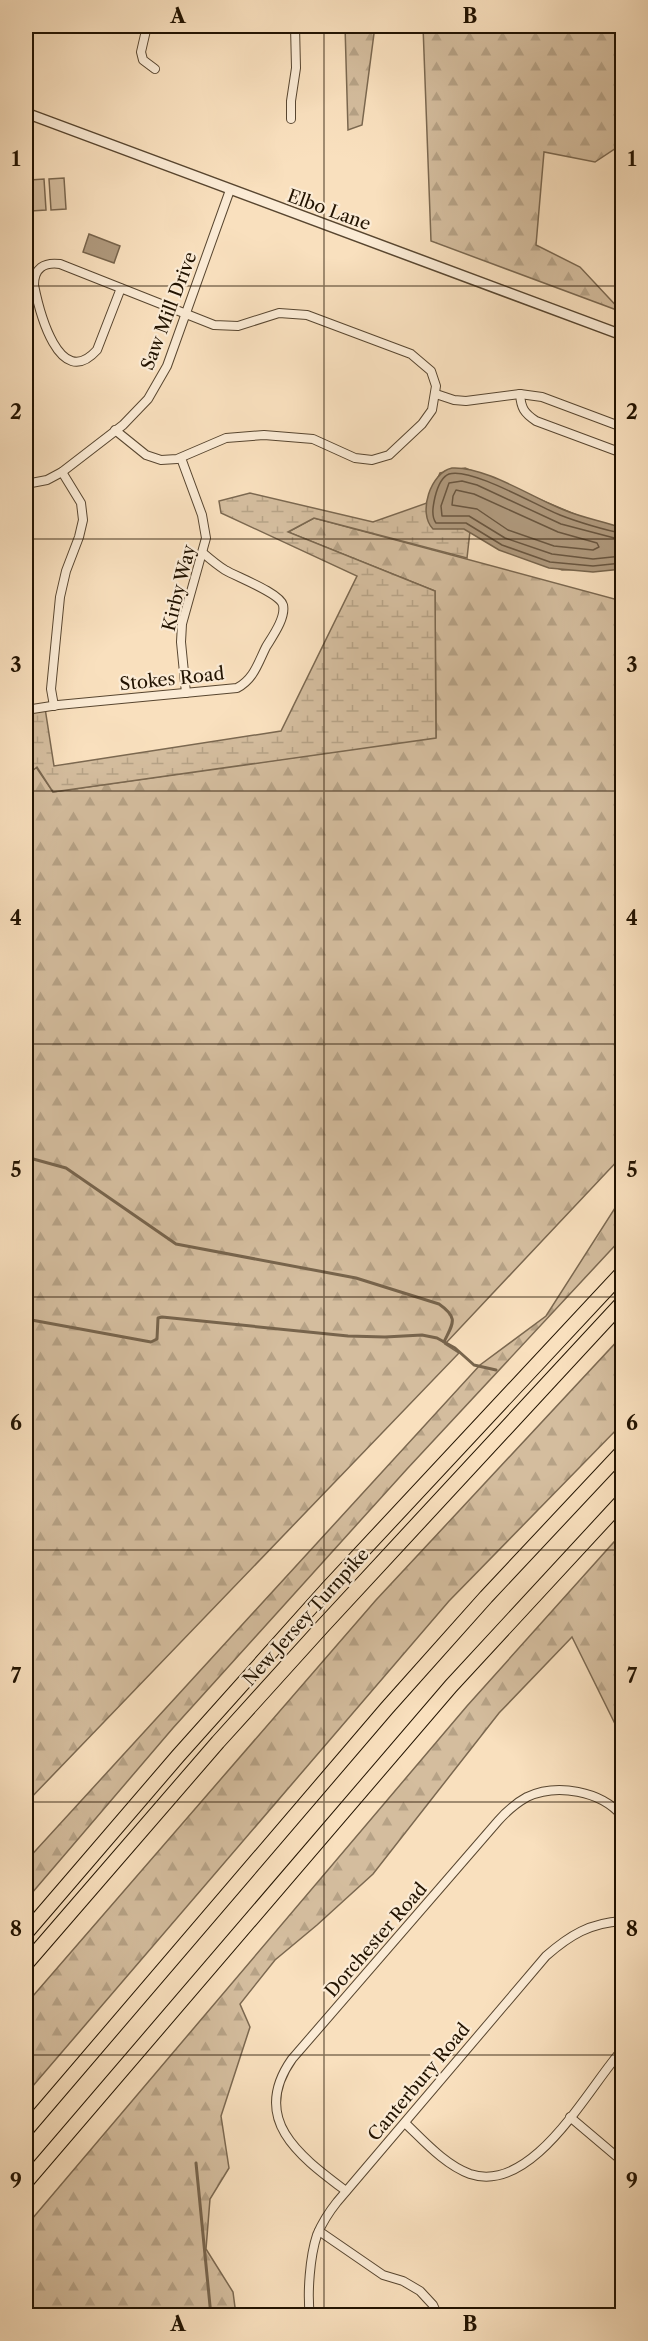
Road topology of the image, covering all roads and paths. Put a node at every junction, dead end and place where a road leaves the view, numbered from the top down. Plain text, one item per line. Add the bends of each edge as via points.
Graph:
1 (147, 26) edge
2 (295, 26) edge
3 (155, 69) dead end
4 (26, 113) edge
5 (291, 119) dead end
6 (230, 190) junction
7 (121, 288) junction
8 (186, 314) junction
9 (622, 335) edge
10 (436, 394) junction
11 (520, 394) junction
12 (622, 427) edge
13 (115, 430) junction
14 (622, 453) edge
15 (181, 458) junction
16 (62, 472) junction
17 (26, 484) edge
18 (203, 553) junction
19 (186, 693) junction
20 (54, 706) junction
21 (26, 710) edge
22 (622, 1273) edge
23 (622, 1303) edge
24 (622, 1452) edge
25 (622, 1501) edge
26 (622, 1816) edge
27 (622, 1920) edge
28 (26, 1933) edge
29 (26, 1964) edge
30 (622, 2050) edge
31 (570, 2117) junction
32 (405, 2123) junction
33 (26, 2130) edge
34 (622, 2161) edge
35 (26, 2182) edge
36 (346, 2191) junction
37 (319, 2231) junction
38 (310, 2316) edge
39 (438, 2316) edge

1 - 3 street via 141,52 147,65
2 - 5 street
4 - 6 street, Elbo Lane
6 - 8 street, Saw Mill Drive
6 - 9 street, Elbo Lane
7 - 7 street via 60,264 44,265 38,270 34,277 38,302 52,344 63,357 78,361 92,356
7 - 8 street
8 - 10 street via 207,324 230,327 279,313 308,315 411,354 431,371
8 - 13 street, Saw Mill Drive via 155,388
10 - 11 street via 454,400
10 - 15 street via 432,410 422,424 381,458 355,458 313,439 264,435 217,440
11 - 12 street
11 - 14 street via 525,413 536,421
13 - 15 street via 153,458
13 - 16 street, Saw Mill Drive
15 - 18 street, Kirby Way via 204,522
16 - 17 street, Saw Mill Drive
16 - 20 street via 81,502 83,520 60,597 51,689
18 - 19 street, Kirby Way via 181,633
18 - 19 street, Stokes Road via 222,568 278,597 283,607 255,671 244,684
19 - 20 street, Stokes Road
20 - 21 street, Stokes Road
22 - 28 highway, New Jersey Turnpike via 320,1597
23 - 29 highway, New Jersey Turnpike via 218,1742
24 - 33 highway via 408,1684
25 - 35 highway via 444,1694
26 - 36 street, Dorchester Road via 596,1797 577,1792 548,1792 519,1802 498,1821 292,2059 282,2075 275,2103 279,2123 292,2146
27 - 32 street, Canterbury Road via 598,1923 576,1933 546,1956
30 - 31 street
31 - 32 street via 540,2152 522,2166 485,2176 451,2163
31 - 34 street
32 - 36 street, Canterbury Road
36 - 37 street, Canterbury Road
37 - 38 street, Canterbury Road via 313,2258
37 - 39 street via 383,2275 420,2291

